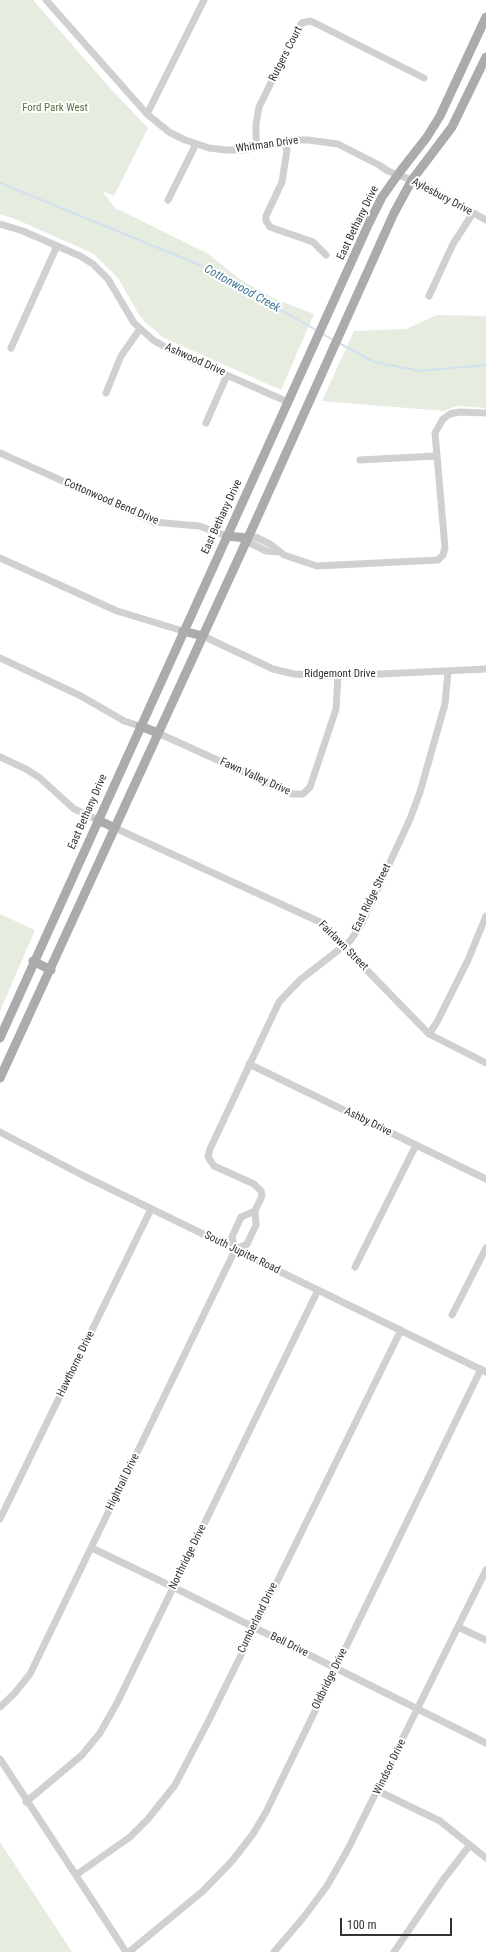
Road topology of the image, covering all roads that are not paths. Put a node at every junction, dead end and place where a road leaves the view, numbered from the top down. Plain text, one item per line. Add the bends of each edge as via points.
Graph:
1 (46, 0) edge
2 (204, 0) edge
3 (486, 17) edge
4 (486, 57) edge
5 (424, 78) dead end
6 (148, 114) junction
7 (284, 142) junction
8 (196, 144) junction
9 (256, 148) junction
10 (398, 175) junction
11 (412, 180) junction
12 (168, 200) dead end
13 (473, 213) junction
14 (486, 220) edge
15 (0, 224) edge
16 (57, 246) junction
17 (326, 256) dead end
18 (428, 296) dead end
19 (140, 329) junction
20 (11, 348) dead end
21 (227, 375) junction
22 (106, 393) dead end
23 (288, 402) junction
24 (486, 413) edge
25 (206, 423) dead end
26 (0, 453) edge
27 (436, 456) junction
28 (360, 460) dead end
29 (227, 536) junction
30 (247, 538) junction
31 (0, 558) edge
32 (183, 631) junction
33 (203, 636) junction
34 (0, 658) edge
35 (486, 669) edge
36 (448, 671) junction
37 (338, 676) junction
38 (140, 726) junction
39 (158, 734) junction
40 (0, 757) edge
41 (98, 820) junction
42 (115, 828) junction
43 (486, 916) edge
44 (344, 946) junction
45 (33, 961) junction
46 (51, 970) junction
47 (429, 1034) junction
48 (0, 1038) edge
49 (486, 1063) edge
50 (249, 1064) junction
51 (0, 1078) edge
52 (0, 1132) edge
53 (416, 1146) junction
54 (208, 1157) joint
55 (486, 1179) edge
56 (151, 1209) junction
57 (254, 1211) junction
58 (486, 1248) edge
59 (236, 1250) junction
60 (355, 1267) dead end
61 (318, 1290) junction
62 (452, 1315) dead end
63 (401, 1330) junction
64 (483, 1370) edge
65 (0, 1519) edge
66 (92, 1548) junction
67 (486, 1570) edge
68 (173, 1587) junction
69 (254, 1627) junction
70 (458, 1627) junction
71 (486, 1640) edge
72 (336, 1668) junction
73 (0, 1707) edge
74 (418, 1710) junction
75 (486, 1743) edge
76 (0, 1759) edge
77 (378, 1791) junction
78 (26, 1802) junction
79 (470, 1845) junction
80 (486, 1858) edge
81 (76, 1875) junction
82 (127, 1952) edge
83 (274, 1952) edge
84 (394, 1952) edge

1 - 6 street, Whitman Drive
2 - 6 street
3 - 10 main road, East Bethany Drive via 440,116
4 - 11 main road via 452,127
5 - 9 street, Rutgers Court via 315,23 302,23 259,107
6 - 8 street, Whitman Drive via 169,132
7 - 9 street, Whitman Drive
7 - 10 street, Whitman Drive via 308,140 338,144
7 - 17 street via 287,150 282,182 266,221 270,227 313,242
8 - 9 street, Whitman Drive via 226,150
8 - 12 street
10 - 11 street, Aylesbury Drive
10 - 23 main road, East Bethany Drive via 382,197 369,223
11 - 13 street, Aylesbury Drive
11 - 30 main road via 394,213
13 - 14 street, Aylesbury Drive
13 - 18 street via 453,244
15 - 16 street, Ashwood Drive via 23,230
16 - 19 street, Ashwood Drive via 86,260 101,271
16 - 20 street
19 - 21 street, Ashwood Drive via 172,352
19 - 22 street via 121,356
21 - 23 street, Ashwood Drive
21 - 25 street
23 - 29 main road, East Bethany Drive
24 - 27 street via 459,412 443,418 435,433
26 - 29 street, Cottonwood Bend Drive via 154,522 199,526
27 - 28 street
27 - 30 street via 445,548 441,558 435,561 317,566 279,552 270,544 255,537
29 - 30 main road
29 - 32 main road, East Bethany Drive
30 - 33 main road
31 - 32 street via 117,612
32 - 33 main road
32 - 38 main road, East Bethany Drive
33 - 37 street, Ridgemont Drive via 273,669 294,674
33 - 39 main road
34 - 38 street via 81,696 132,725
35 - 36 street, Ridgemont Drive
36 - 37 street, Ridgemont Drive
36 - 44 street, East Ridge Street via 445,704 416,804 361,925
37 - 39 street, Fawn Valley Drive via 338,697 334,716 310,787 303,794 292,794
38 - 39 main road
38 - 41 main road, East Bethany Drive
39 - 42 main road
40 - 41 street via 26,769 40,778 74,809
41 - 42 main road
41 - 45 main road, East Bethany Drive
42 - 44 street, Fairlawn Street via 314,918
42 - 46 main road
43 - 47 street via 468,960
44 - 47 street, Fairlawn Street
44 - 50 street, East Ridge Street via 287,991 271,1016
45 - 46 main road
45 - 48 main road, East Bethany Drive
46 - 51 main road
47 - 49 street, Fairlawn Street
50 - 53 street, Ashby Drive
50 - 54 street, East Ridge Street
52 - 56 street, South Jupiter Road
53 - 55 street, Ashby Drive
53 - 60 street
54 - 57 street, Hightrail Drive via 214,1166 258,1187 262,1196
56 - 59 street, South Jupiter Road
56 - 65 street, Hawthorne Drive
57 - 59 street, Hightrail Drive via 256,1225 247,1244
57 - 59 street, Hightrail Drive via 241,1218 232,1237
58 - 62 street
59 - 61 street, South Jupiter Road
59 - 66 street, Hightrail Drive
61 - 63 street, South Jupiter Road
61 - 68 street, Northridge Drive
63 - 64 street, South Jupiter Road
63 - 69 street, Cumberland Drive
64 - 72 street, Oldbridge Drive
66 - 68 street, Bell Drive
66 - 73 street, Hightrail Drive via 30,1674
67 - 70 street, Windsor Drive
68 - 69 street, Bell Drive
68 - 78 street, Northridge Drive via 100,1733 77,1759
69 - 72 street, Bell Drive
69 - 81 street, Cumberland Drive via 175,1785 130,1837
70 - 71 street
70 - 74 street, Windsor Drive
72 - 74 street, Bell Drive
72 - 82 street, Oldbridge Drive via 266,1812 243,1848 204,1891
74 - 75 street, Bell Drive
74 - 77 street, Windsor Drive
76 - 78 street
77 - 79 street via 440,1821
77 - 83 street, Windsor Drive via 327,1886
78 - 81 street
79 - 80 street
79 - 84 street
81 - 82 street

